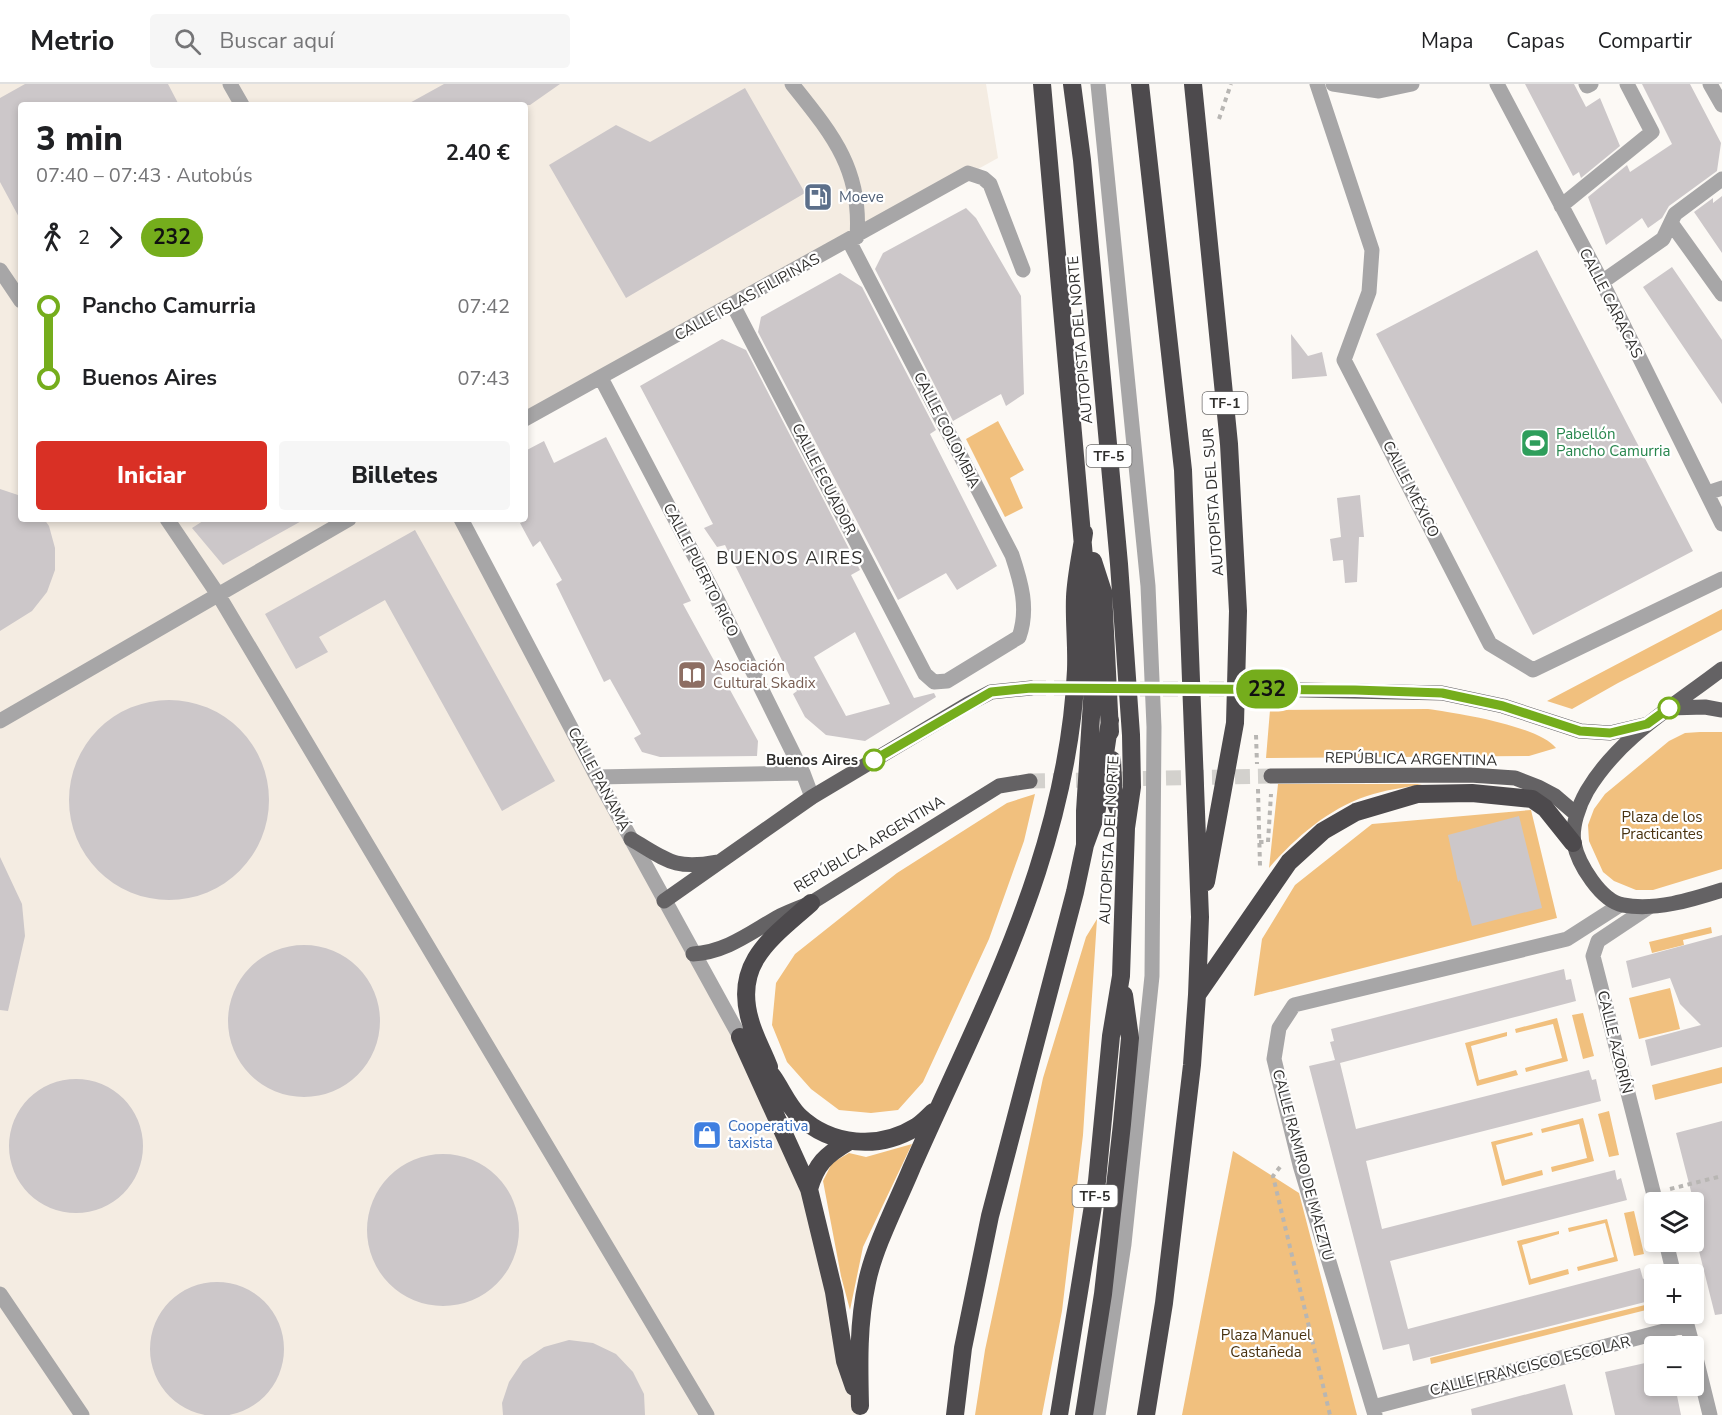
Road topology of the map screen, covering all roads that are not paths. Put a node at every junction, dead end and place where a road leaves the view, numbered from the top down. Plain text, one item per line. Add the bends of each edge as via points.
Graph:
1 (230, 84) edge
2 (792, 84) edge
3 (1042, 84) edge
4 (1072, 84) edge
5 (1098, 84) edge
6 (1140, 84) edge
7 (1193, 84) edge
8 (1317, 84) edge
9 (1334, 84) edge
10 (1412, 84) edge
11 (1497, 84) edge
12 (1586, 84) edge
13 (1591, 84) edge
14 (1627, 84) edge
15 (1710, 84) edge
16 (240, 102) edge
17 (1722, 105) edge
18 (1722, 179) edge
19 (1561, 206) junction
20 (1671, 223) junction
21 (853, 239) junction
22 (0, 270) edge
23 (1023, 270) dead end
24 (1602, 282) junction
25 (1722, 294) edge
26 (18, 297) edge
27 (733, 304) junction
28 (601, 378) junction
29 (528, 417) edge
30 (1722, 488) edge
31 (1707, 493) junction
32 (169, 522) edge
33 (344, 522) edge
34 (463, 522) edge
35 (1722, 524) edge
36 (1084, 533) junction
37 (1722, 579) edge
38 (225, 591) junction
39 (1023, 625) joint
40 (1722, 669) edge
41 (1031, 688) tunnel mouth
42 (1264, 689) tunnel mouth
43 (1669, 708) junction
44 (1722, 710) edge
45 (1110, 720) junction
46 (0, 721) edge
47 (1647, 724) junction
48 (803, 773) junction
49 (1271, 776) tunnel mouth
50 (597, 777) junction
51 (1030, 781) tunnel mouth
52 (812, 797) junction
53 (1576, 814) junction
54 (1126, 828) junction
55 (631, 839) junction
56 (1574, 843) junction
57 (1085, 845) junction
58 (720, 861) junction
59 (1722, 890) edge
60 (664, 901) junction
61 (811, 903) junction
62 (1620, 905) junction
63 (1649, 907) junction
64 (1200, 917) junction
65 (693, 954) junction
66 (1121, 976) junction
67 (1197, 995) junction
68 (740, 1037) junction
69 (773, 1077) junction
70 (937, 1109) junction
71 (848, 1142) junction
72 (809, 1189) junction
73 (1653, 1192) edge
74 (0, 1294) edge
75 (1672, 1324) edge
76 (1704, 1392) edge
77 (861, 1410) edge
78 (1374, 1411) edge
79 (82, 1415) edge
80 (707, 1415) edge
81 (955, 1415) edge
82 (1059, 1415) edge
83 (1084, 1415) edge
84 (1098, 1415) edge
85 (1146, 1415) edge
86 (1710, 1415) edge

1 - 16 street
2 - 21 street via 840,149 850,171 859,215
3 - 36 highway
4 - 54 highway, AUTOPISTA DEL NORTE / TF-5 via 1120,576 1132,756
5 - 84 street via 1148,586 1154,727 1152,976 1124,1244
6 - 64 highway via 1183,470
7 - 64 highway, AUTOPISTA DEL SUR / TF-1 via 1229,444 1238,611 1234,723
8 - 37 street, CALLE MÉXICO via 1372,250 1370,292 1344,360 1490,644 1533,670
9 - 10 street via 1379,91
11 - 19 street, CALLE CARACAS
12 - 13 street
14 - 19 street via 1652,132
15 - 17 street
18 - 20 street via 1675,214
19 - 24 street, CALLE CARACAS
20 - 24 street via 1664,239
20 - 25 street
21 - 23 street, CALLE ISLAS FILIPINAS via 968,173 990,184
21 - 27 street, CALLE ISLAS FILIPINAS
21 - 39 street, CALLE COLOMBIA via 1012,555 1023,585
22 - 26 street
24 - 31 street, CALLE CARACAS
27 - 28 street, CALLE ISLAS FILIPINAS
27 - 39 street, CALLE ECUADOR via 925,674 934,682 947,681 1019,637
28 - 29 street, CALLE ISLAS FILIPINAS
28 - 48 street, CALLE PUERTO RICO
30 - 31 street
31 - 35 street, CALLE CARACAS
32 - 38 street
33 - 38 street
34 - 50 street, CALLE PANAMÁ
36 - 45 highway via 1103,592
36 - 57 highway via 1094,670
36 - 70 highway via 1075,596 1076,670 1069,744 1057,801 1037,872 1004,961
38 - 46 street
38 - 80 street
40 - 43 main road
41 - 52 main road via 991,692
42 - 47 main road via 1442,693 1503,706 1580,731 1610,733
43 - 44 main road
43 - 47 main road
45 - 54 highway via 1114,799
45 - 57 highway via 1096,815
47 - 53 main road via 1605,765
48 - 50 street
48 - 52 street, CALLE PUERTO RICO
49 - 53 main road, REPÚBLICA ARGENTINA via 1515,778 1555,796
50 - 55 street, CALLE PANAMÁ
51 - 61 main road, REPÚBLICA ARGENTINA via 999,786
52 - 58 main road
53 - 56 main road
54 - 66 highway, AUTOPISTA DEL NORTE / TF-5
55 - 58 main road via 669,862 689,866
55 - 60 street, CALLE PANAMÁ
56 - 62 main road via 1589,880
56 - 67 highway via 1545,808 1532,799 1417,794 1356,812 1323,831 1289,862
57 - 81 highway via 990,1216 963,1348
58 - 60 main road
59 - 63 main road
60 - 65 street, CALLE PANAMÁ
61 - 65 main road, REPÚBLICA ARGENTINA via 730,946
61 - 69 highway via 764,946 748,973 745,994 750,1021
62 - 63 main road
62 - 78 street, CALLE RAMIRO DE MAEZTU via 1567,939 1294,1005 1279,1028 1274,1059 1300,1165
63 - 73 street, CALLE AZORÍN via 1598,941 1593,956
64 - 67 highway
65 - 68 street, CALLE PANAMÁ
66 - 82 highway, AUTOPISTA DEL NORTE / TF-5 via 1097,1181
66 - 83 highway via 1130,1038 1103,1294
67 - 85 highway via 1178,1191
68 - 69 highway
68 - 72 highway
69 - 71 highway via 798,1115
70 - 71 highway via 917,1127 899,1136
70 - 77 highway via 867,1279 860,1337
71 - 72 highway via 828,1154 814,1172
72 - 77 highway via 834,1292 845,1360
74 - 79 street
75 - 78 street, CALLE FRANCISCO ESCOLAR
76 - 86 street

